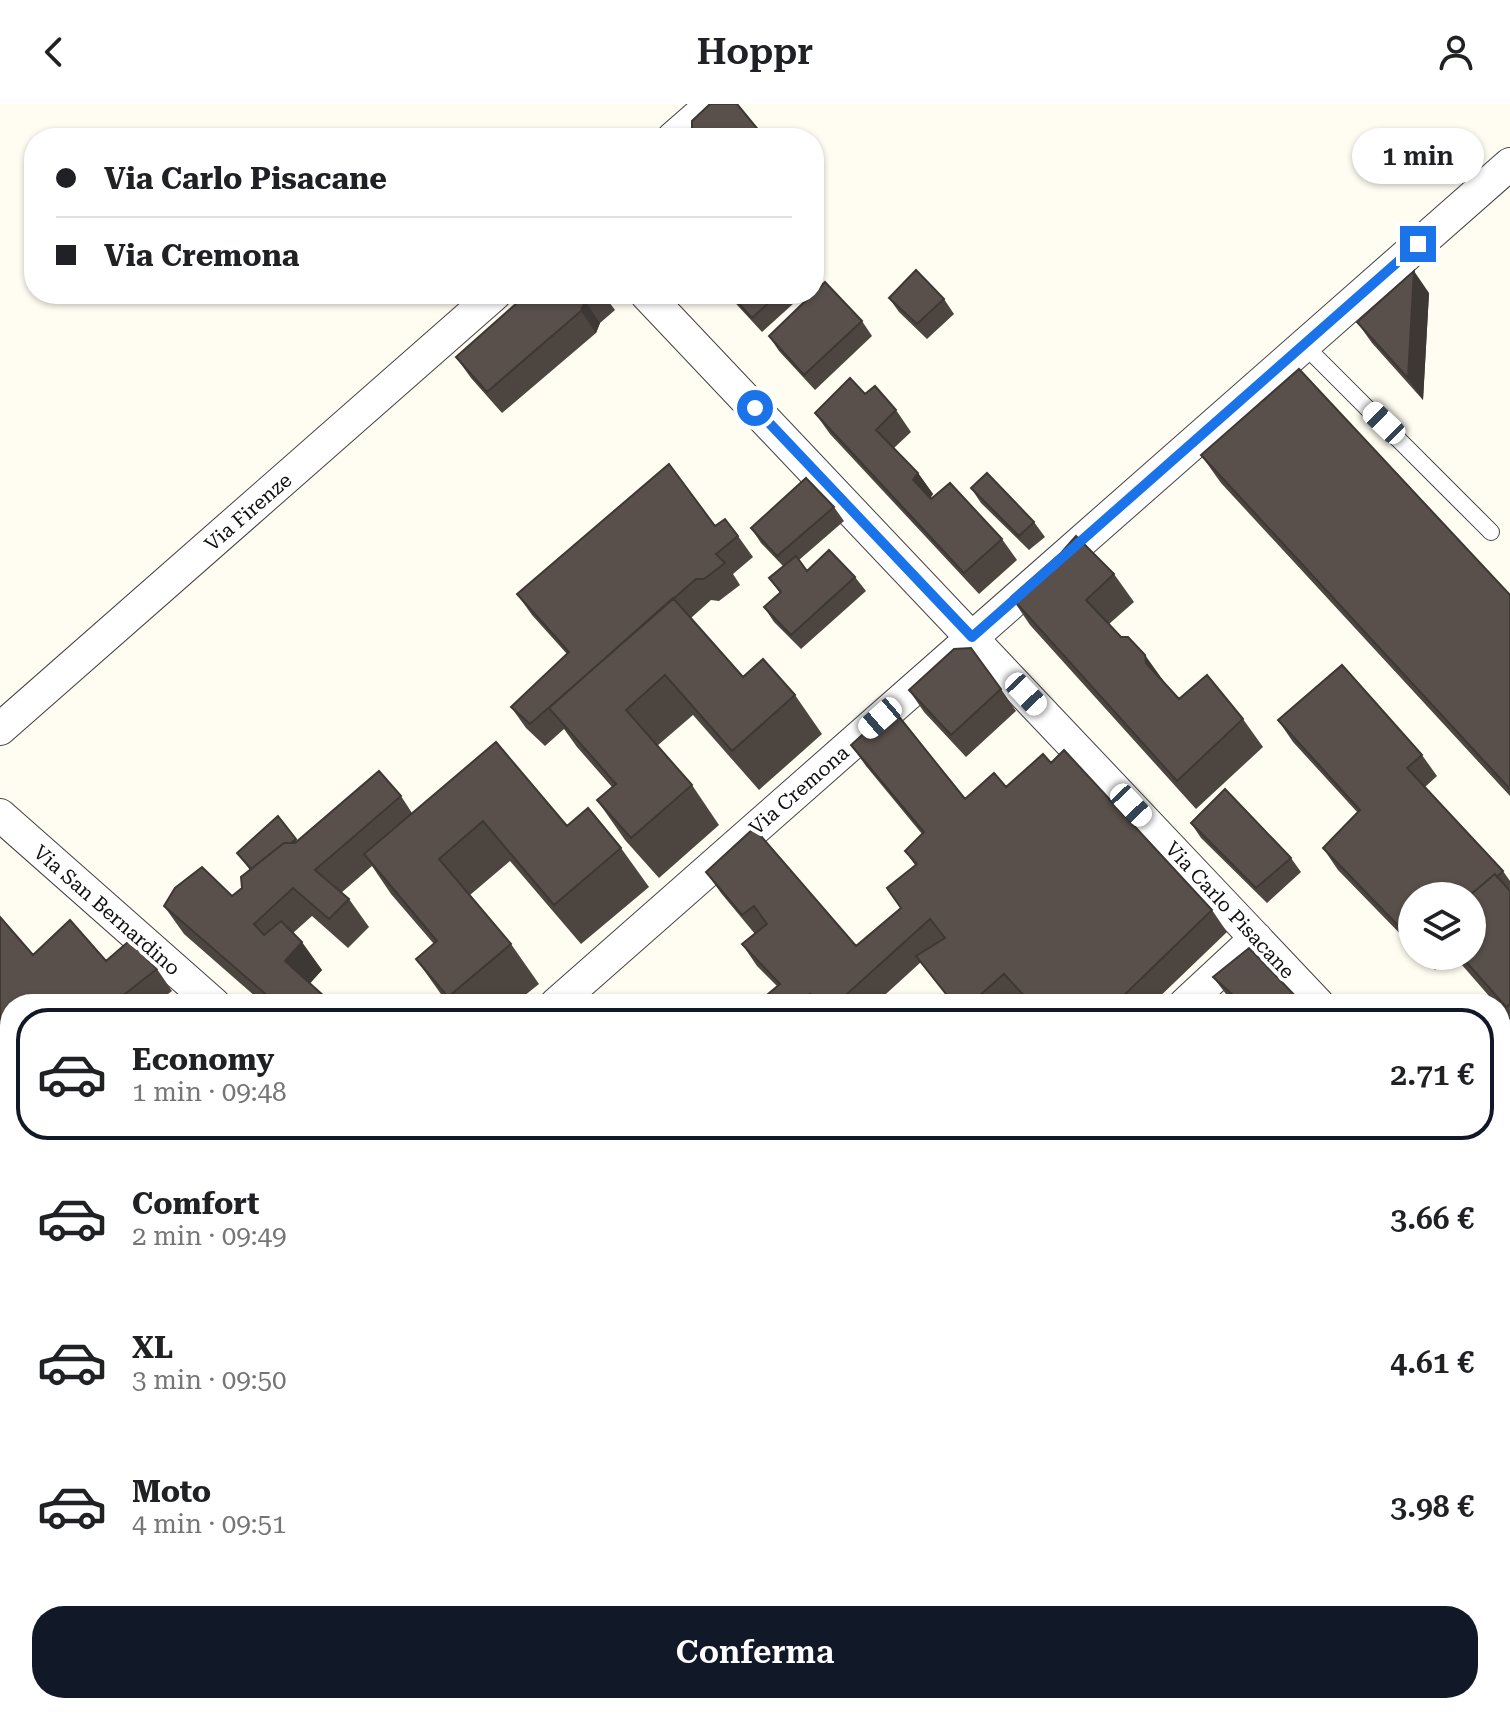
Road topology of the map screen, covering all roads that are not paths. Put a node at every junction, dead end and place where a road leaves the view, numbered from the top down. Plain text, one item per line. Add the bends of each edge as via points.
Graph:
1 (712, 104) edge
2 (684, 128) edge
3 (1510, 164) edge
4 (484, 304) edge
5 (656, 304) edge
6 (1304, 345) junction
7 (1491, 532) dead end
8 (972, 637) junction
9 (0, 729) edge
10 (0, 815) edge
11 (1256, 938) junction
12 (203, 994) edge
13 (567, 994) edge
14 (1196, 994) edge
15 (1309, 994) edge

1 - 2 street
3 - 6 street, Via Cremona
4 - 9 street, Via Firenze
5 - 8 street, Via Carlo Pisacane
6 - 7 lane
6 - 8 street, Via Cremona
8 - 11 street, Via Carlo Pisacane
8 - 13 street, Via Cremona
10 - 12 street, Via San Bernardino
11 - 14 street
11 - 15 street, Via Carlo Pisacane

